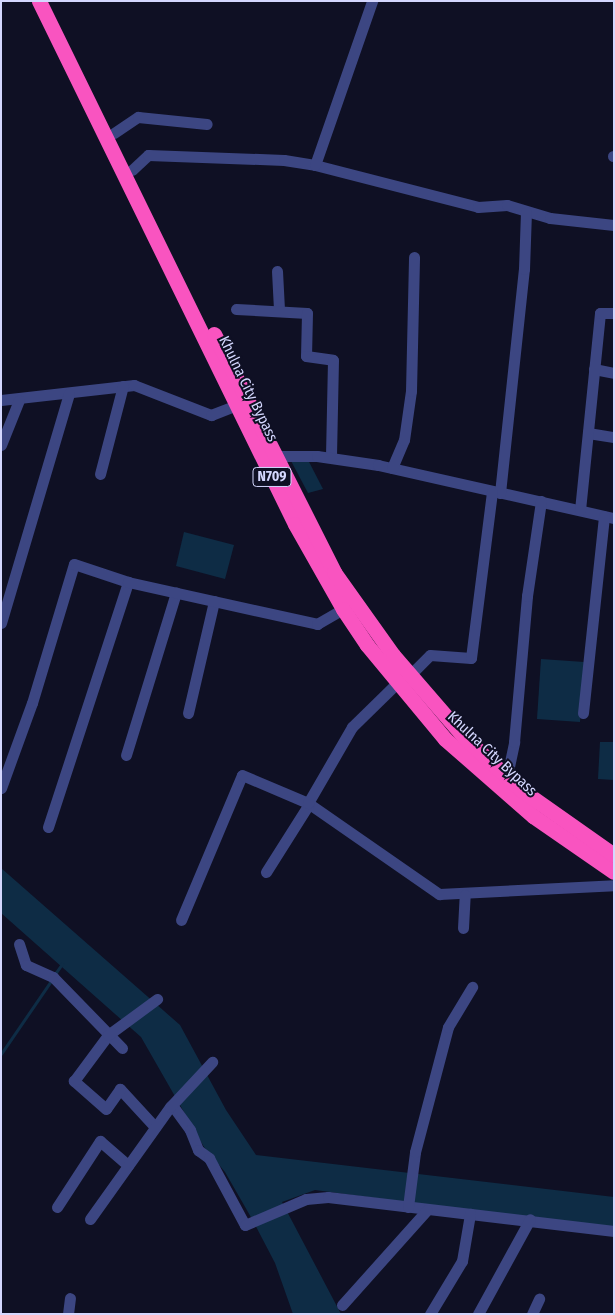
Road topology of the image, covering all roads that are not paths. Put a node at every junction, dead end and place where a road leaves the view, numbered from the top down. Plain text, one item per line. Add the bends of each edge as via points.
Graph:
1 (39, 1) edge
2 (49, 1) edge
3 (372, 1) edge
4 (206, 124) dead end
5 (114, 133) junction
6 (316, 165) junction
7 (132, 170) junction
8 (526, 212) junction
9 (614, 225) edge
10 (414, 257) dead end
11 (277, 271) dead end
12 (236, 309) dead end
13 (279, 310) junction
14 (614, 313) edge
15 (594, 369) junction
16 (614, 373) edge
17 (123, 386) junction
18 (69, 394) junction
19 (1, 400) edge
20 (19, 400) junction
21 (237, 405) junction
22 (588, 433) junction
23 (614, 437) edge
24 (1, 445) edge
25 (274, 456) junction
26 (331, 458) junction
27 (392, 468) junction
28 (100, 474) dead end
29 (496, 492) junction
30 (541, 501) junction
31 (580, 510) junction
32 (609, 517) edge
33 (128, 582) junction
34 (176, 592) junction
35 (214, 601) junction
36 (343, 609) junction
37 (1, 623) edge
38 (404, 679) junction
39 (188, 713) dead end
40 (582, 713) dead end
41 (126, 755) dead end
42 (507, 776) junction
43 (1, 788) edge
44 (309, 803) junction
45 (48, 827) dead end
46 (614, 855) edge
47 (266, 872) dead end
48 (614, 872) edge
49 (614, 885) edge
50 (465, 895) junction
51 (181, 920) dead end
52 (462, 928) dead end
53 (19, 944) dead end
54 (472, 987) dead end
55 (156, 1000) dead end
56 (108, 1036) junction
57 (122, 1048) dead end
58 (210, 1063) dead end
59 (174, 1102) junction
60 (156, 1127) junction
61 (128, 1165) junction
62 (408, 1206) junction
63 (57, 1207) dead end
64 (428, 1210) junction
65 (470, 1214) junction
66 (90, 1219) dead end
67 (530, 1219) junction
68 (614, 1232) edge
69 (70, 1298) dead end
70 (539, 1299) dead end
71 (342, 1305) dead end
72 (68, 1314) edge
73 (430, 1314) edge
74 (478, 1314) edge
75 (532, 1314) edge

1 - 21 highway, Khulna City Bypass / N709
2 - 5 highway, Khulna City Bypass / N709
3 - 6 street
4 - 5 street via 138,117
5 - 7 highway, Khulna City Bypass / N709
6 - 7 street via 284,160 148,155
6 - 8 street via 413,193 478,207 507,205
7 - 25 highway, Khulna City Bypass / N709
8 - 9 street
8 - 29 street via 524,269
10 - 27 street via 412,391 404,440
11 - 13 street
12 - 13 street
13 - 26 street via 305,310 306,356 333,360
14 - 15 street via 600,313
15 - 16 street
15 - 22 street
17 - 18 street
17 - 21 street via 142,387 211,415
17 - 28 street
18 - 20 street
18 - 37 street
19 - 20 street
20 - 24 street
21 - 36 highway, Khulna City Bypass / N709 via 295,524
22 - 23 street
22 - 31 street
25 - 26 street
25 - 38 highway, Khulna City Bypass / N709 via 334,572
26 - 27 street
27 - 29 street
29 - 30 street
29 - 38 street via 471,658 430,655
30 - 31 street
30 - 42 street via 527,596 514,742
31 - 32 street
32 - 40 street
33 - 34 street
33 - 43 street via 74,564 32,703
33 - 45 street
34 - 35 street
34 - 41 street
35 - 36 street via 317,624
35 - 39 street
36 - 38 highway, Khulna City Bypass / N709
38 - 42 highway, Khulna City Bypass / N709
38 - 44 street via 352,727
38 - 48 highway, Khulna City Bypass / N709 via 445,739 511,797 586,855
42 - 46 highway, Khulna City Bypass / N709
44 - 47 street
44 - 50 street via 433,892
44 - 51 street via 242,775
49 - 50 street via 487,890
50 - 52 street
53 - 56 street via 26,965 53,977
54 - 62 street via 448,1027 412,1169
55 - 56 street
56 - 57 street
56 - 60 street via 74,1081 106,1109 120,1089
58 - 59 street
59 - 60 street
59 - 62 street via 248,1224 292,1205 328,1197
60 - 61 street
61 - 63 street via 100,1140
61 - 66 street
62 - 64 street
64 - 65 street
64 - 71 street
65 - 67 street
65 - 73 street via 462,1261
67 - 68 street
67 - 74 street
69 - 72 street
70 - 75 street

